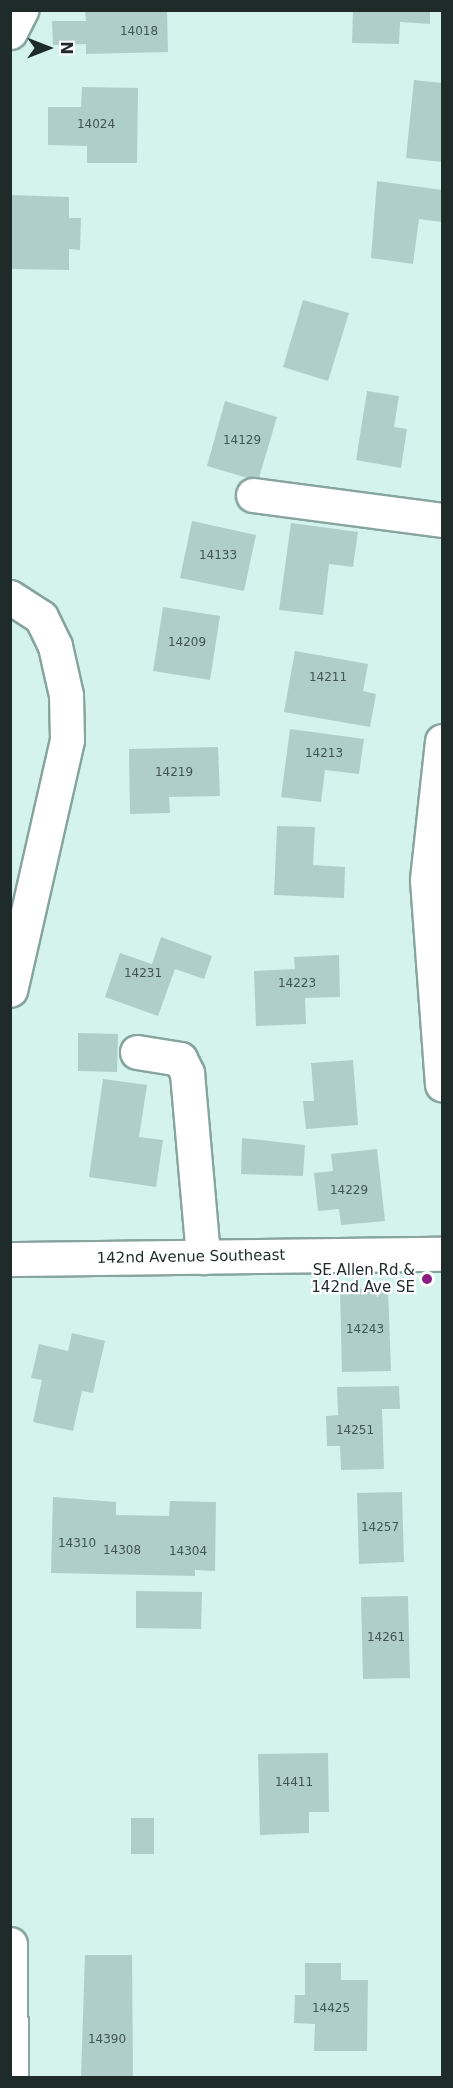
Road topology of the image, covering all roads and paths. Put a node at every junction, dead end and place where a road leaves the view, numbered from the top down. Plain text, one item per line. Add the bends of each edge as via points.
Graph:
1 (21, 10) edge
2 (10, 32) edge
3 (253, 495) dead end
4 (442, 520) edge
5 (10, 597) edge
6 (442, 741) edge
7 (10, 990) edge
8 (137, 1052) dead end
9 (442, 1083) edge
10 (442, 1254) edge
11 (203, 1257) junction
12 (10, 1259) edge
13 (10, 1944) edge
14 (11, 1962) edge
15 (10, 2078) edge

1 - 2 street
3 - 4 street
5 - 7 street via 40,617 55,646 66,695 67,740
6 - 9 street via 427,891
8 - 11 street via 180,1059 187,1073
10 - 11 street, 142nd Avenue Southeast
11 - 12 street, 142nd Avenue Southeast
13 - 14 street
14 - 15 street

